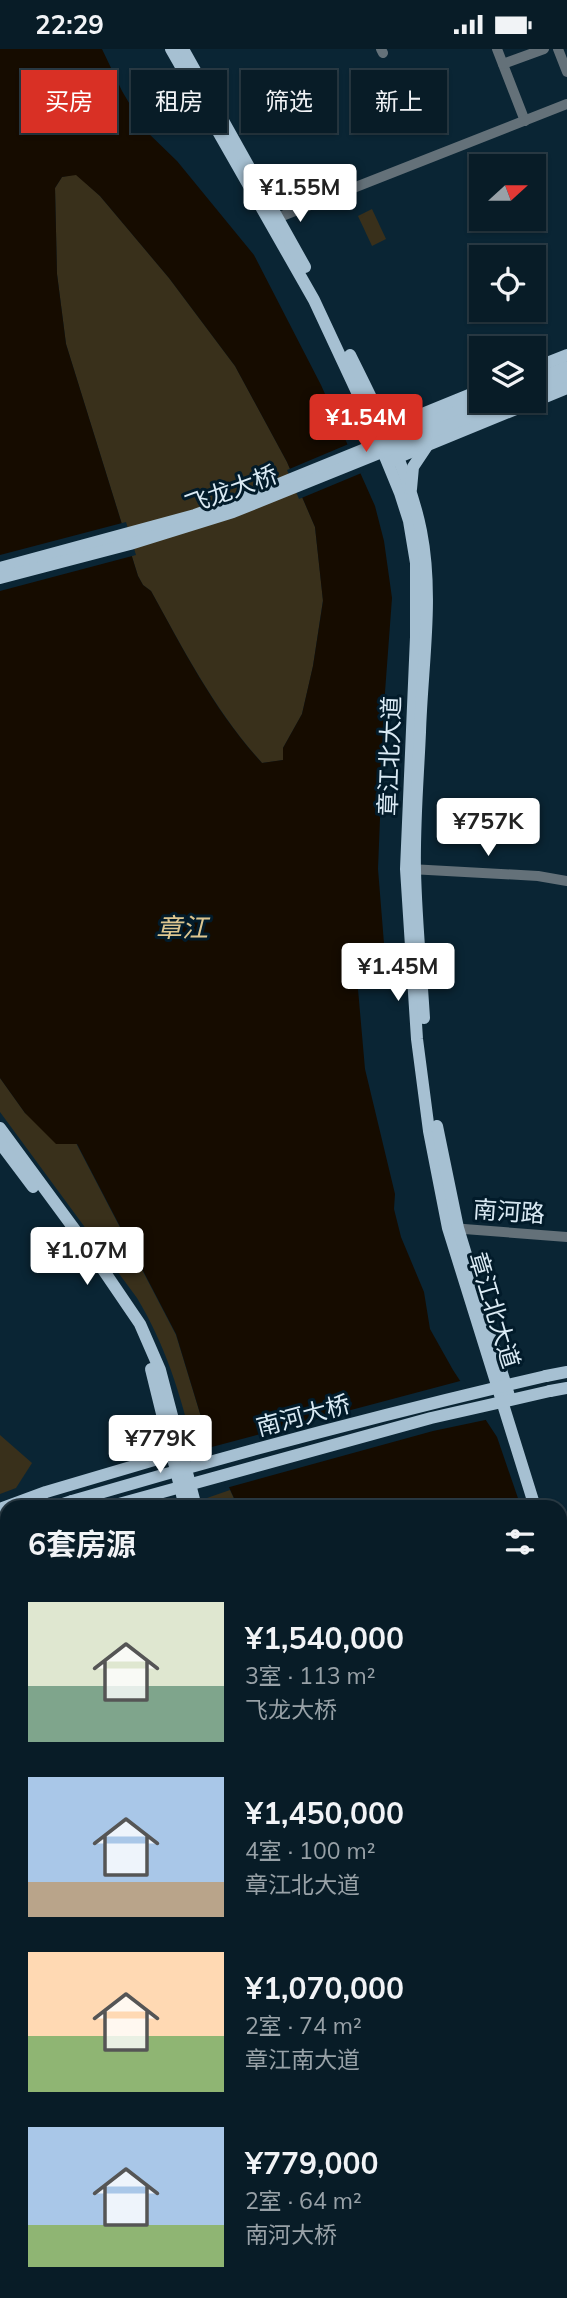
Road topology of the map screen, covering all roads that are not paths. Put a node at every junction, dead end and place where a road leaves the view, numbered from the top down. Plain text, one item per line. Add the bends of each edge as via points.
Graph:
1 (171, 49) edge
2 (183, 49) edge
3 (497, 49) edge
4 (544, 49) edge
5 (558, 49) edge
6 (503, 64) junction
7 (567, 72) edge
8 (567, 104) edge
9 (525, 121) junction
10 (278, 218) junction
11 (567, 355) edge
12 (546, 364) edge
13 (567, 367) edge
14 (546, 375) edge
15 (567, 377) edge
16 (546, 385) edge
17 (567, 388) edge
18 (367, 391) junction
19 (469, 395) edge
20 (469, 407) edge
21 (478, 413) edge
22 (413, 417) junction
23 (380, 431) junction
24 (428, 445) junction
25 (392, 460) junction
26 (411, 496) junction
27 (0, 568) edge
28 (0, 578) edge
29 (411, 869) junction
30 (567, 881) edge
31 (0, 1128) edge
32 (0, 1143) edge
33 (453, 1228) junction
34 (567, 1237) edge
35 (567, 1372) edge
36 (567, 1388) edge
37 (177, 1453) junction
38 (24, 1500) edge
39 (75, 1500) edge
40 (133, 1500) edge
41 (191, 1500) edge
42 (532, 1500) edge
43 (540, 1500) edge

1 - 23 main road, 章江北大道 via 314,300
2 - 10 main road, 章江北大道
3 - 6 street
4 - 6 street
5 - 7 street
6 - 9 street
8 - 9 street
9 - 10 street
10 - 18 main road, 章江北大道
11 - 12 main road
13 - 14 main road
15 - 16 main road
17 - 24 main road
18 - 22 main road via 388,412
18 - 23 main road, 章江北大道
19 - 22 main road
20 - 27 main road, 飞龙大桥, bridge via 207,511
21 - 28 main road, 飞龙大桥, bridge via 233,512
22 - 23 main road
23 - 25 main road, 章江北大道
24 - 25 main road
24 - 26 main road via 413,467
25 - 26 main road, 章江北大道
25 - 29 main road, 章江北大道 via 416,563
26 - 29 main road, 章江北大道 via 423,540 427,585
29 - 30 street
29 - 33 main road, 章江北大道 via 426,1039
31 - 37 main road via 140,1324 160,1370
32 - 37 main road via 133,1326
33 - 34 street, 南河路
33 - 42 main road, 章江北大道
33 - 43 main road, 章江北大道
35 - 39 main road, 南河大桥, bridge via 413,1407
36 - 40 main road, 南河大桥, bridge via 431,1418
37 - 38 main road
37 - 41 main road

